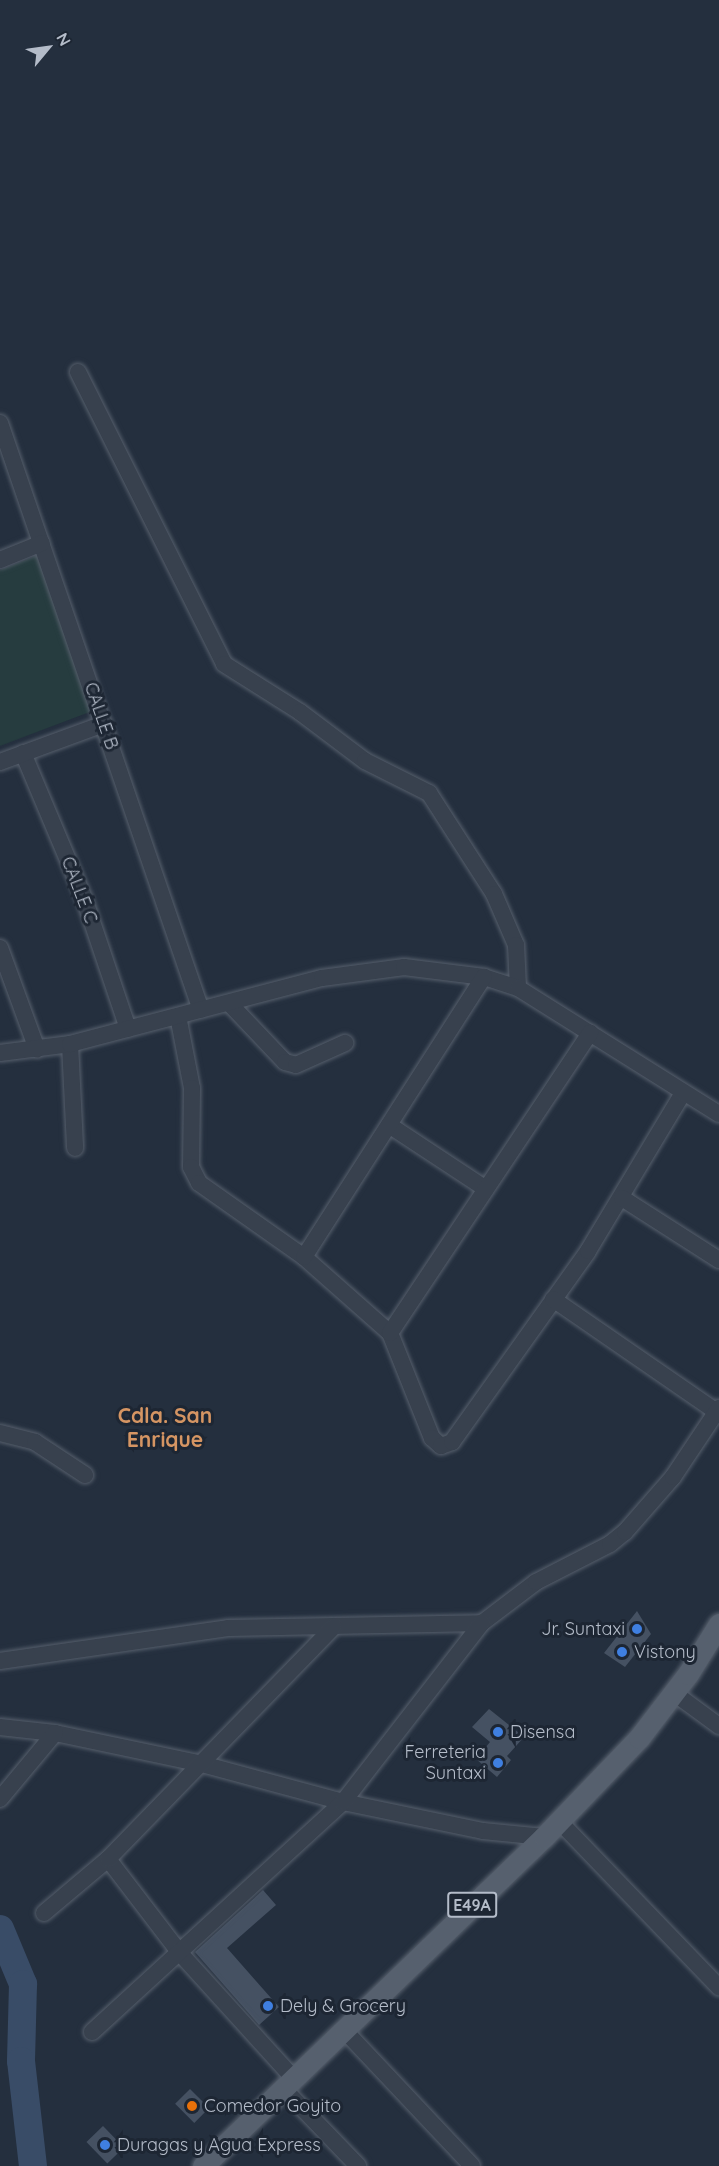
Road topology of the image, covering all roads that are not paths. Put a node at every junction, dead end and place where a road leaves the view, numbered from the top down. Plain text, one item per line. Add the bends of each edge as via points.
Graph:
1 (78, 372) dead end
2 (0, 423) edge
3 (42, 543) junction
4 (0, 560) edge
5 (104, 724) junction
6 (23, 753) junction
7 (0, 762) edge
8 (0, 948) edge
9 (484, 977) junction
10 (518, 988) junction
11 (229, 1003) junction
12 (201, 1010) junction
13 (178, 1016) junction
14 (128, 1029) junction
15 (590, 1034) junction
16 (345, 1043) dead end
17 (70, 1044) junction
18 (38, 1049) junction
19 (0, 1053) edge
20 (683, 1093) junction
21 (719, 1114) edge
22 (389, 1125) junction
23 (75, 1148) dead end
24 (486, 1189) junction
25 (622, 1198) junction
26 (304, 1257) junction
27 (719, 1260) edge
28 (553, 1299) junction
29 (390, 1333) junction
30 (718, 1410) edge
31 (0, 1433) edge
32 (85, 1476) dead end
33 (482, 1623) junction
34 (719, 1624) edge
35 (333, 1627) junction
36 (0, 1660) edge
37 (674, 1693) junction
38 (719, 1726) edge
39 (0, 1727) edge
40 (55, 1733) junction
41 (202, 1764) junction
42 (0, 1799) edge
43 (343, 1802) junction
44 (559, 1821) junction
45 (544, 1837) junction
46 (108, 1859) junction
47 (44, 1913) dead end
48 (179, 1952) junction
49 (719, 1987) edge
50 (345, 2031) junction
51 (92, 2032) dead end
52 (289, 2084) junction
53 (202, 2166) edge
54 (358, 2166) edge
55 (472, 2166) edge

1 - 10 street via 224,664 300,712 365,760 429,793 494,894 516,945
2 - 3 street, CALLE B
3 - 4 street
3 - 5 street, CALLE B
5 - 6 street
5 - 12 street, CALLE B
6 - 7 street
6 - 14 street, CALLE C via 84,898
8 - 18 street
9 - 10 street
9 - 11 street via 404,967 322,978
9 - 22 street
10 - 15 street
11 - 12 street
11 - 16 street via 285,1062 296,1065
12 - 13 street
13 - 14 street
13 - 26 street via 191,1070 191,1167 199,1183
14 - 17 street
15 - 20 street
15 - 24 street
17 - 18 street
17 - 23 street
18 - 19 street
20 - 21 street
20 - 25 street
22 - 24 street
22 - 26 street
24 - 29 street
25 - 27 street
25 - 28 street
26 - 29 street
28 - 29 street via 452,1442 441,1446 432,1438
28 - 30 street
30 - 33 street via 673,1477 626,1532 536,1582
31 - 32 street via 35,1442
33 - 35 street
33 - 43 street
34 - 37 main road, E49A
35 - 36 street via 228,1628
35 - 41 street
37 - 38 street
37 - 44 main road, E49A via 639,1738
39 - 40 street
40 - 41 street
40 - 42 street
41 - 43 street
41 - 46 street
43 - 45 street via 483,1832
43 - 48 street
44 - 45 main road, E49A
44 - 49 street
45 - 50 main road, E49A
46 - 47 street
46 - 48 street
48 - 51 street
48 - 52 street
50 - 52 main road, E49A
50 - 55 street
52 - 53 main road, E49A
52 - 54 street

